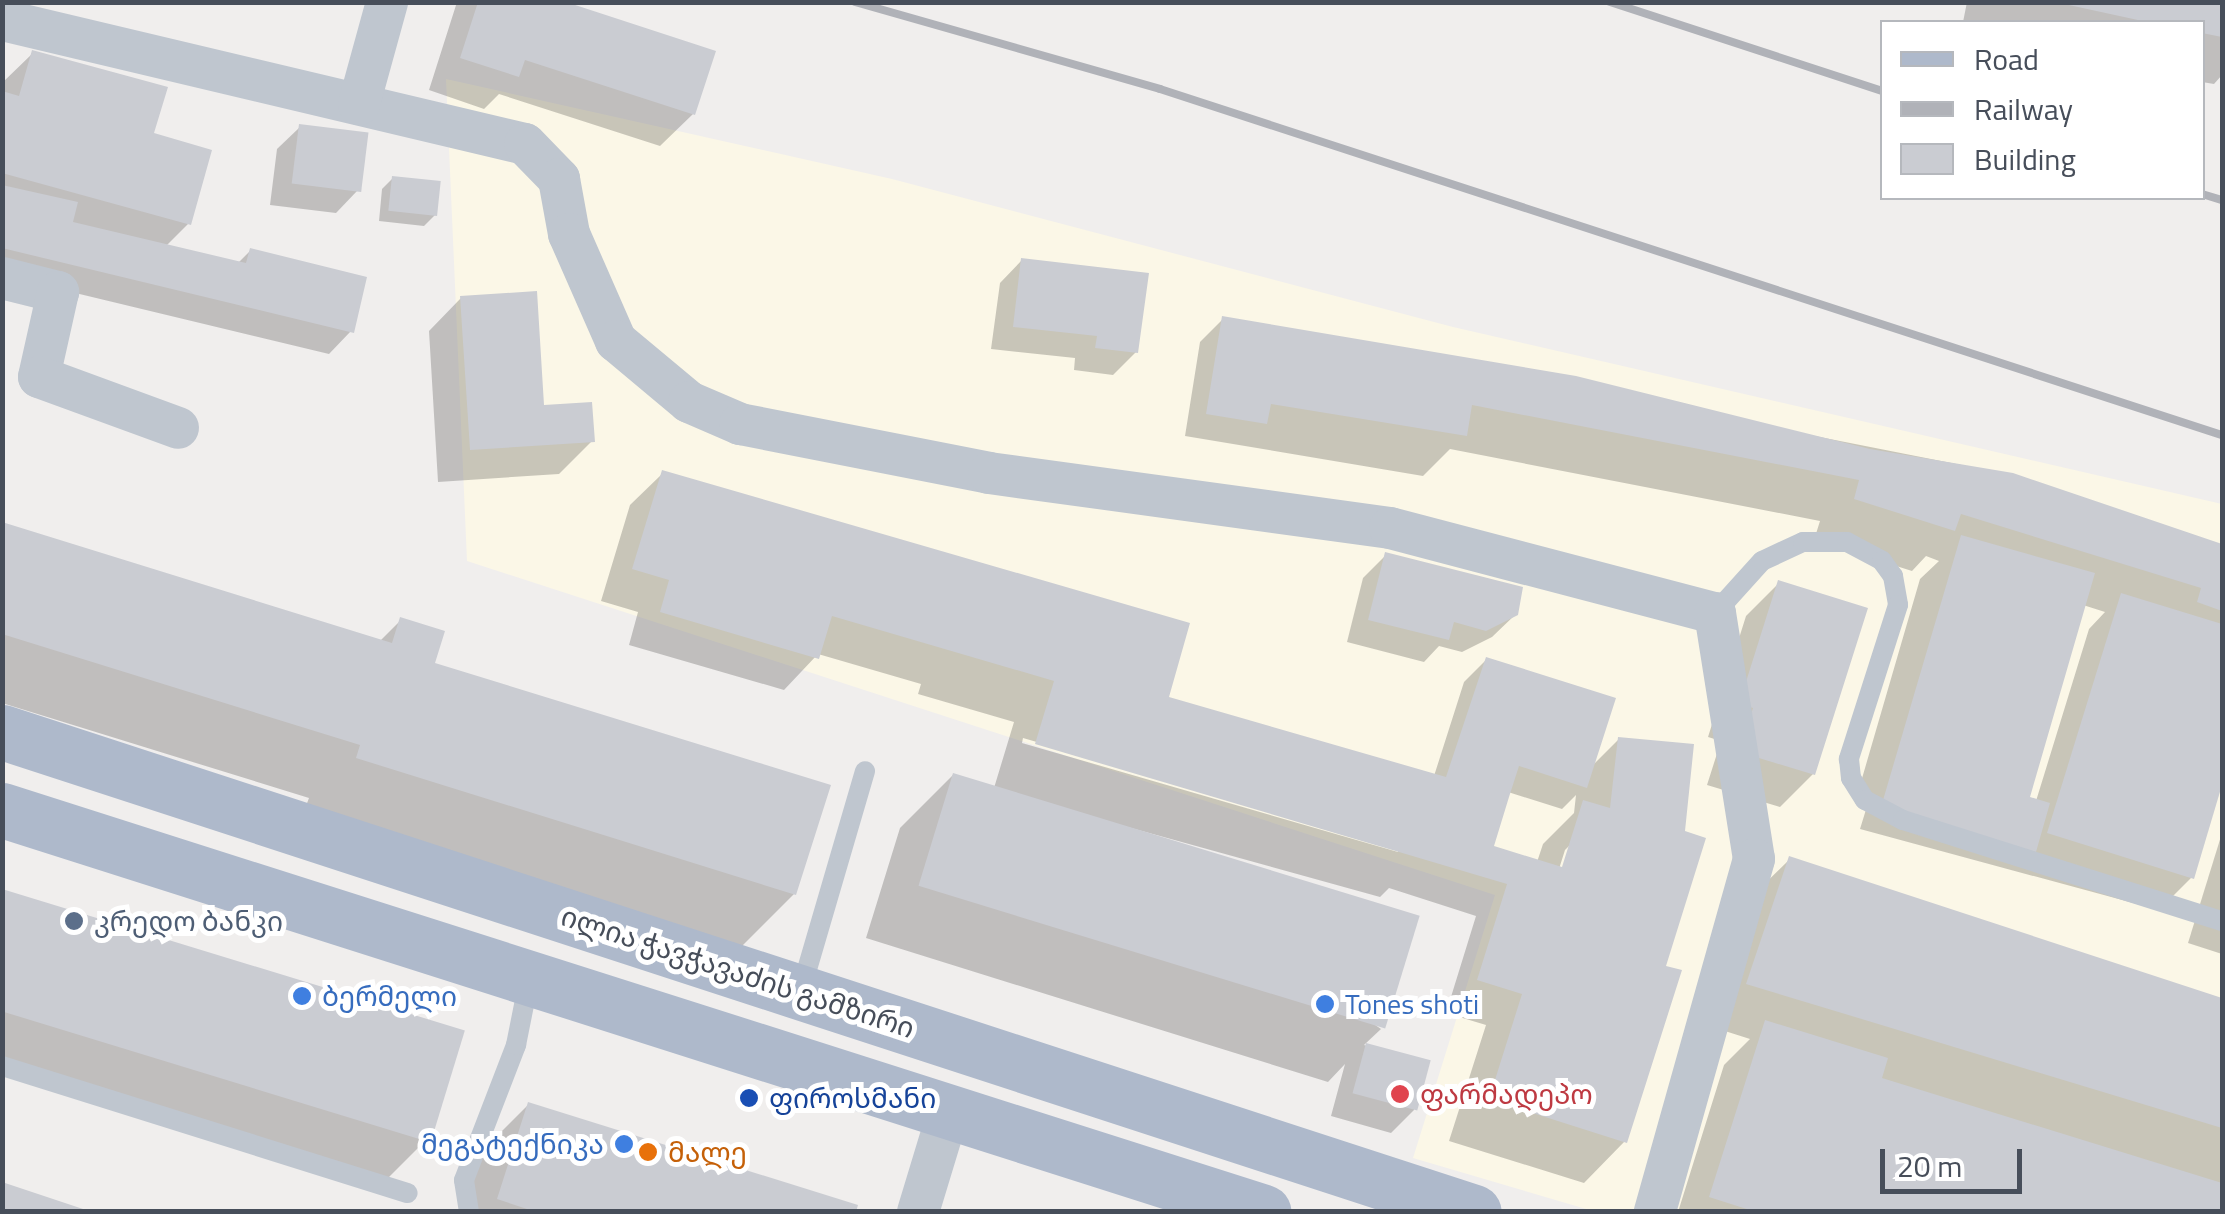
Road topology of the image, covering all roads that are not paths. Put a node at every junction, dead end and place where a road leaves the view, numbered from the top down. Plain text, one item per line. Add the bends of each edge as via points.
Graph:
1 (387, 2) edge
2 (2, 20) edge
3 (359, 104) junction
4 (2, 278) edge
5 (178, 428) dead end
6 (1715, 613) junction
7 (2, 732) edge
8 (865, 771) dead end
9 (2, 810) edge
10 (2222, 921) edge
11 (529, 978) junction
12 (801, 992) junction
13 (2, 1066) edge
14 (948, 1113) junction
15 (408, 1193) dead end
16 (469, 1212) edge
17 (918, 1212) edge
18 (1264, 1212) edge
19 (1474, 1212) edge
20 (1655, 1212) edge

1 - 3 street
2 - 3 street
3 - 6 street via 525,144 559,180 569,234 616,342 690,402 740,424 989,474 1390,528
4 - 5 street via 58,292 38,377
6 - 10 lane via 1762,561 1803,542 1847,542 1882,560 1893,576 1898,605 1849,758 1851,778 1865,800 1903,820
6 - 20 street via 1754,859
7 - 12 main road, ილია ჭავჭავაძის გამზირი
8 - 12 lane
9 - 11 main road
11 - 14 main road
11 - 16 lane via 516,1045 464,1180
12 - 19 main road, ილია ჭავჭავაძის გამზირი
13 - 15 lane
14 - 17 street
14 - 18 main road

